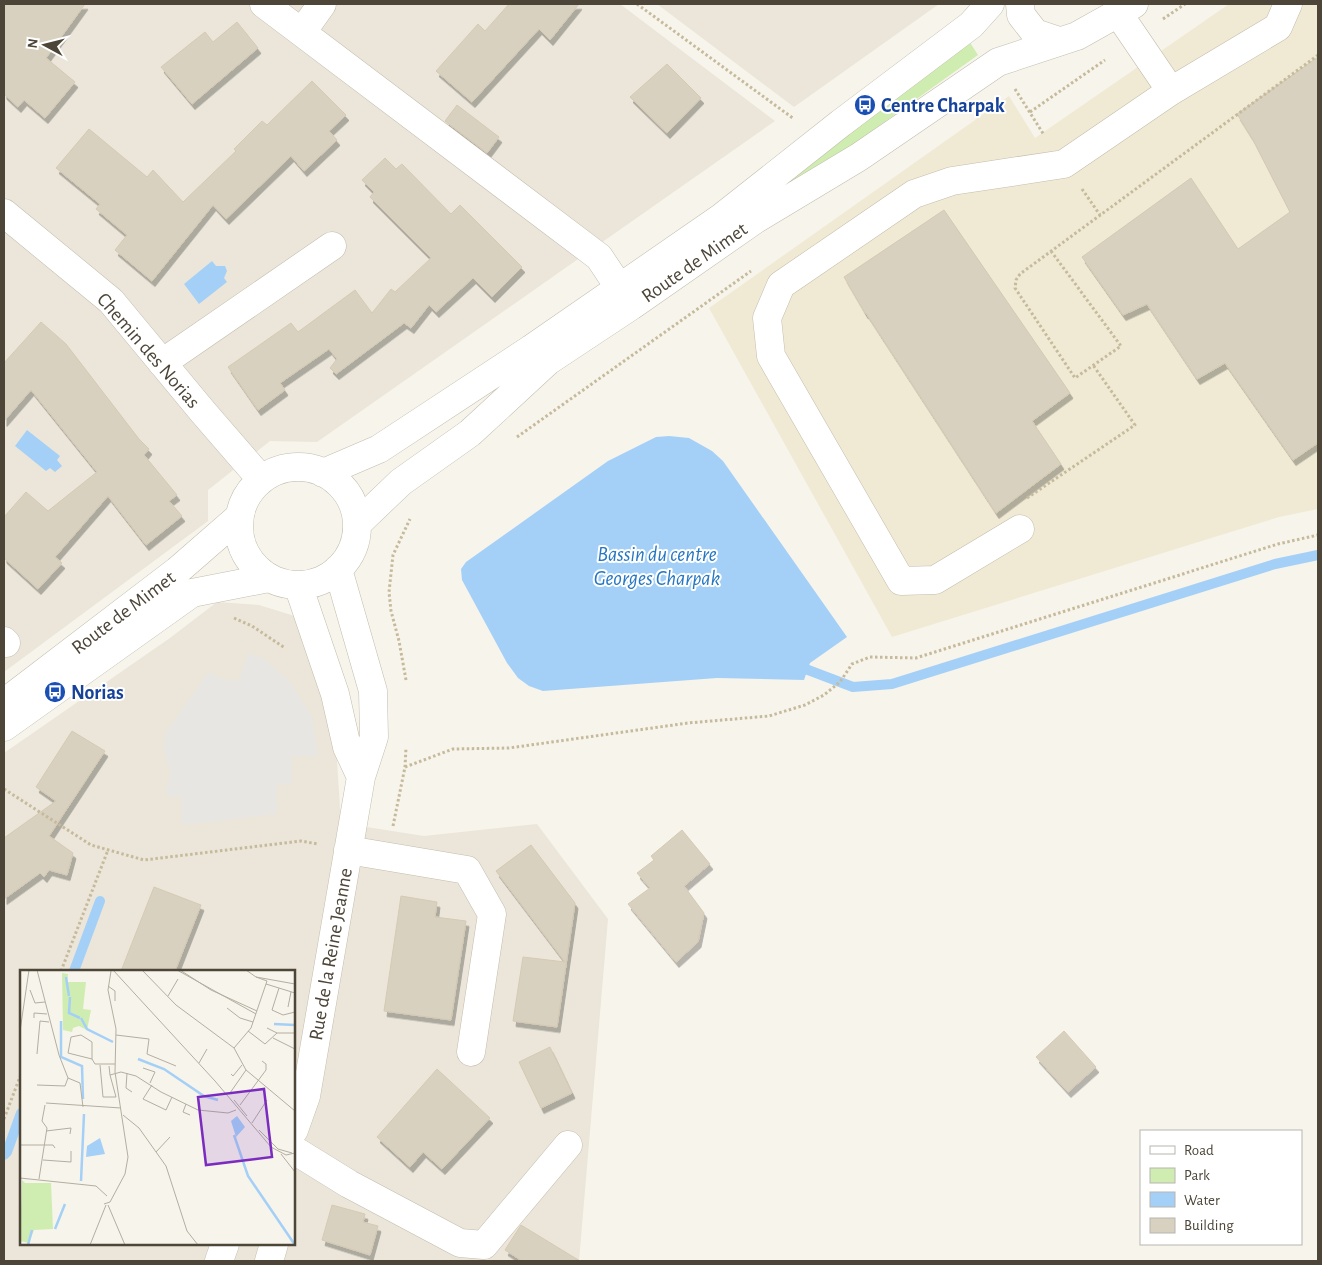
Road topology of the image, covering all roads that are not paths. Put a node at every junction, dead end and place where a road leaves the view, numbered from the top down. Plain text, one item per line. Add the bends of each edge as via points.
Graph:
1 (264, 4) edge
2 (322, 4) edge
3 (990, 4) edge
4 (1020, 4) edge
5 (1288, 4) edge
6 (1126, 8) edge
7 (302, 32) junction
8 (1059, 41) junction
9 (1172, 91) junction
10 (4, 213) edge
11 (332, 246) dead end
12 (625, 297) junction
13 (162, 363) junction
14 (324, 473) junction
15 (261, 479) junction
16 (239, 517) junction
17 (357, 524) junction
18 (1020, 529) road end
19 (338, 569) junction
20 (269, 578) junction
21 (298, 585) junction
22 (4, 703) edge
23 (4, 727) edge
24 (361, 777) junction
25 (348, 850) junction
26 (471, 1052) dead end
27 (295, 1127) edge
28 (568, 1144) dead end
29 (295, 1151) edge
30 (225, 1245) edge
31 (274, 1245) edge
32 (220, 1261) edge
33 (269, 1261) edge

1 - 7 street
2 - 7 street
3 - 12 street, Route de Mimet via 971,25 841,123
4 - 8 street via 1021,15 1035,33
5 - 9 street via 1278,27
6 - 8 street, Route de Mimet via 1077,36
6 - 9 street
7 - 12 street via 599,257
8 - 12 street, Route de Mimet via 998,62 858,157
9 - 18 street via 1064,164 952,181 914,194 781,284 767,318 770,356 901,582 935,580
10 - 13 street, Chemin des Norias via 111,301
11 - 13 street
12 - 14 street, Route de Mimet via 531,349 379,449
12 - 17 street, Route de Mimet via 548,361 470,433 401,482
13 - 15 street, Chemin des Norias
14 - 15 street, Route de Mimet via 291,467
14 - 17 street, Route de Mimet via 347,494
15 - 16 street, Route de Mimet via 243,503
16 - 20 street, Route de Mimet via 239,535 245,552 255,567
16 - 22 street, Route de Mimet via 177,571
17 - 19 street, Route de Mimet via 349,556
19 - 21 street, Route de Mimet via 326,578
19 - 24 street, Rue de la Reine Jeanne via 373,691 374,737
20 - 21 street, Route de Mimet
20 - 23 street, Route de Mimet via 192,593
21 - 24 street via 335,694 347,747
24 - 25 street, Rue de la Reine Jeanne
25 - 26 street via 467,870 492,914
25 - 27 street, Rue de la Reine Jeanne via 306,1096
28 - 29 street via 484,1245 460,1243 349,1184
30 - 32 street
31 - 33 street

